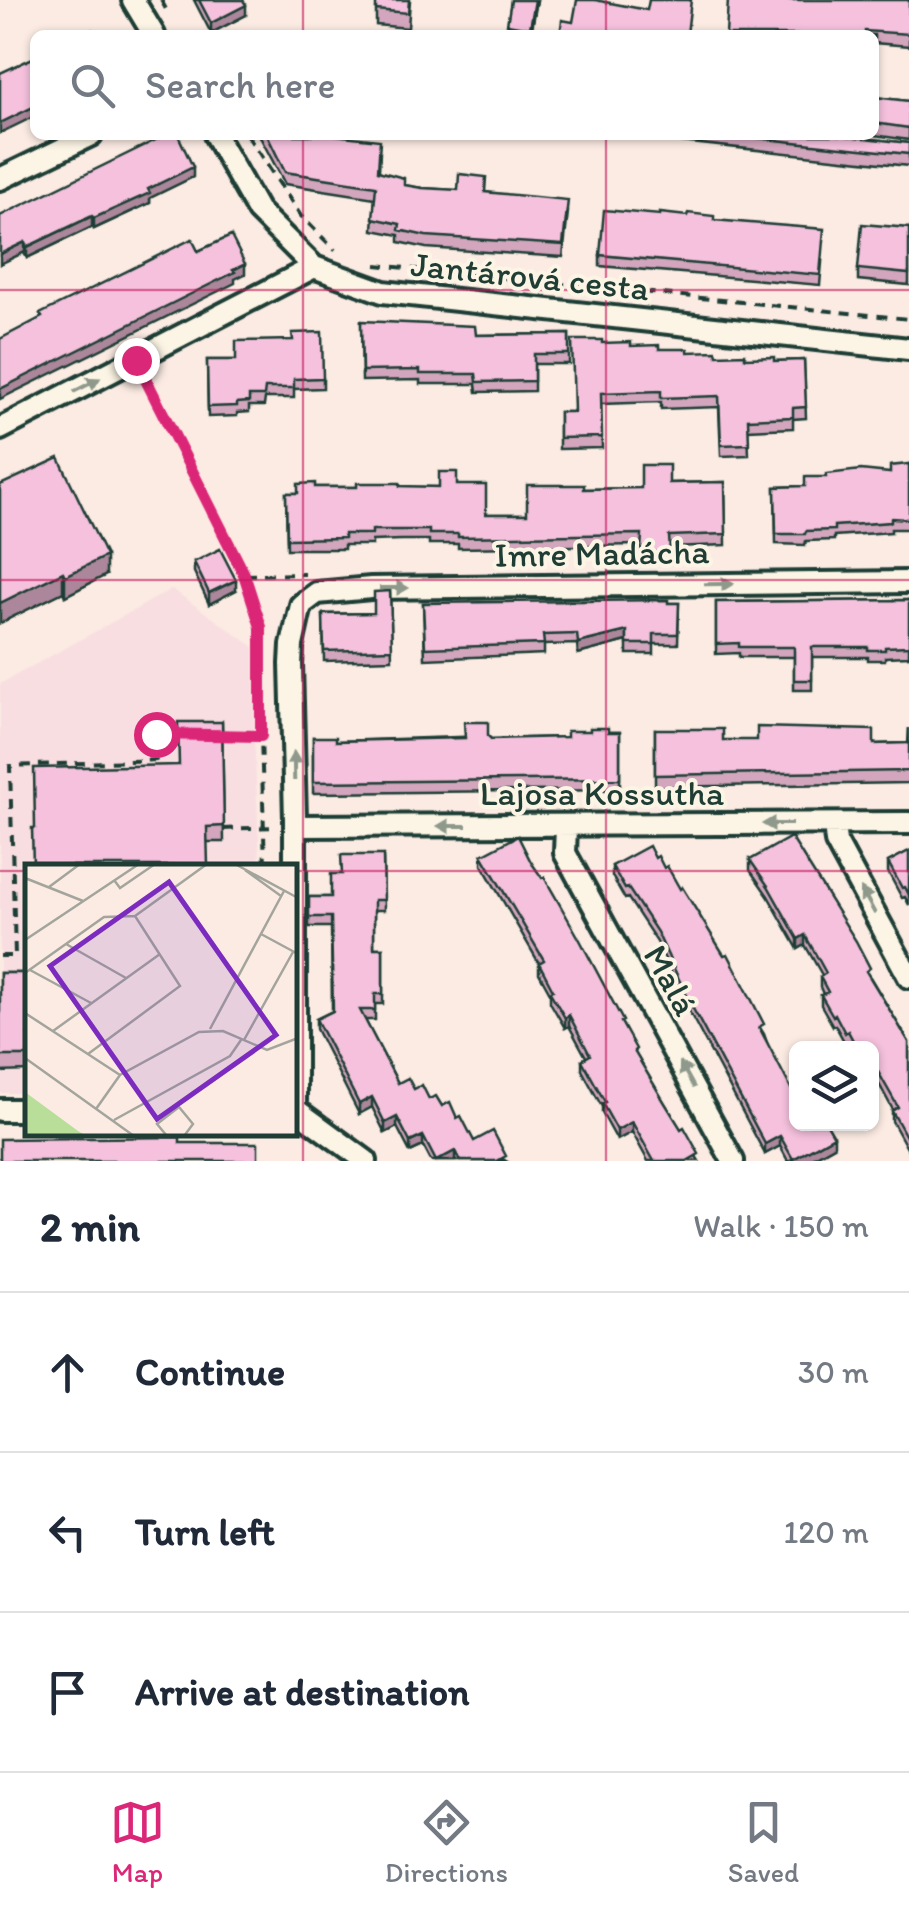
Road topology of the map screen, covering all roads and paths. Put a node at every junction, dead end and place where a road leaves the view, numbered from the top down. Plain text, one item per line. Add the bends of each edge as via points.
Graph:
1 (133, 0) edge
2 (151, 30) edge
3 (81, 140) edge
4 (218, 140) edge
5 (249, 140) edge
6 (0, 179) edge
7 (336, 252) dead end
8 (371, 264) dead end
9 (314, 267) junction
10 (909, 318) edge
11 (909, 350) edge
12 (136, 360) junction
13 (0, 429) edge
14 (244, 574) junction
15 (909, 582) edge
16 (309, 599) junction
17 (196, 734) edge
18 (215, 734) edge
19 (261, 736) junction
20 (909, 822) edge
21 (834, 824) junction
22 (287, 826) junction
23 (566, 826) junction
24 (224, 829) edge
25 (264, 829) junction
26 (264, 864) edge
27 (288, 864) edge
28 (0, 956) edge
29 (909, 977) edge
30 (298, 1111) edge
31 (366, 1161) edge
32 (733, 1161) edge

1 - 2 street
3 - 6 street
4 - 9 street, Jantárová cesta via 258,210
5 - 7 path via 301,216
8 - 10 path
9 - 11 street, Jantárová cesta via 383,292
9 - 12 street
13 -> 12 street
12 - 14 path
14 - 16 path via 316,574
14 - 19 path via 261,627
16 -> 15 street, Imre Madácha via 371,588
22 -> 16 street via 292,645
17 - 28 path via 156,734 156,760 10,766 16,956
18 - 19 path
19 - 25 path
20 - 21 street, Lajosa Kossutha
21 -> 23 street, Lajosa Kossutha
29 -> 21 street via 836,842
23 -> 22 street, Lajosa Kossutha
22 - 25 path
22 - 27 street
32 -> 23 street, Malá via 565,853
24 - 25 path
25 - 26 path
30 - 31 street

